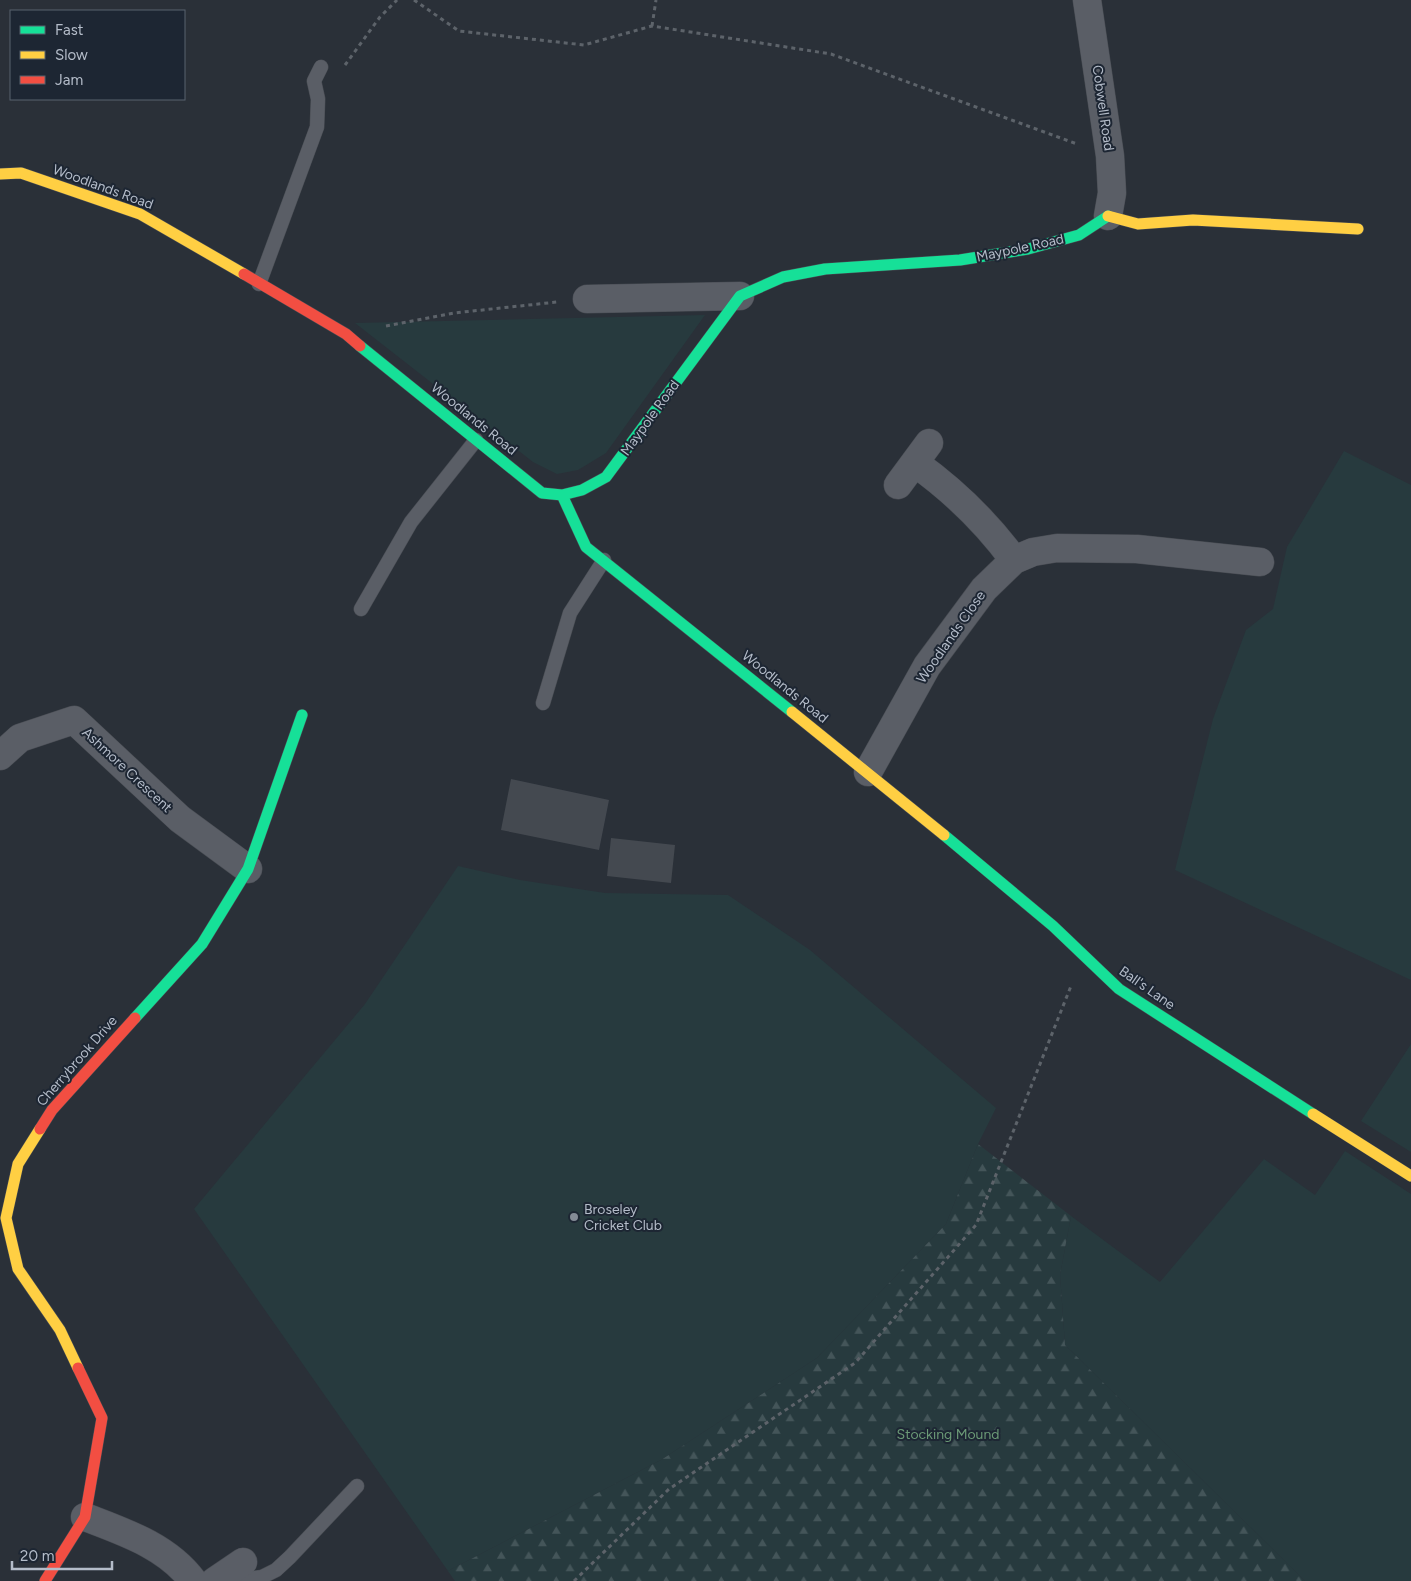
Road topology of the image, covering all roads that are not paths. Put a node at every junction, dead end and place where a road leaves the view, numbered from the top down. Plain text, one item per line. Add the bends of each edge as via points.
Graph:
1 (1087, 0) edge
2 (321, 67) dead end
3 (0, 174) edge
4 (1108, 216) junction
5 (1358, 229) dead end
6 (259, 284) junction
7 (740, 296) junction
8 (587, 299) road end
9 (476, 440) junction
10 (898, 485) dead end
11 (562, 495) junction
12 (604, 560) junction
13 (1014, 560) junction
14 (1260, 562) dead end
15 (361, 609) dead end
16 (543, 703) dead end
17 (302, 714) dead end
18 (0, 756) edge
19 (868, 772) junction
20 (248, 870) junction
21 (1411, 1176) edge
22 (3, 1217) edge
23 (357, 1486) dead end
24 (85, 1517) junction
25 (229, 1571) edge
26 (45, 1581) edge
27 (193, 1581) edge

1 - 4 street, Cobwell Road via 1110,156 1112,192
2 - 6 lane via 314,81 318,127
3 - 6 street, Woodlands Road via 20,174 140,214
4 - 5 street via 1138,224 1193,220
4 - 7 street, Maypole Road via 1079,235 1028,250 960,260 825,269 784,277
6 - 9 street, Woodlands Road via 346,334
7 - 8 street, Maypole Road
7 - 11 street, Maypole Road via 606,477 582,490
9 - 11 street, Woodlands Road via 542,493
9 - 15 lane via 411,522
10 - 13 street via 922,453 931,474 970,509
11 - 12 street, Woodlands Road via 586,546
12 - 16 lane via 570,613
12 - 19 street, Woodlands Road
13 - 14 street, Woodlands Close via 1033,552 1057,548 1137,549
13 - 19 street, Woodlands Close via 984,589 927,666
17 - 20 street, Cherrybrook Drive
18 - 20 street, Ashmore Crescent via 20,738 74,720 180,819
19 - 21 street, Ball's Lane via 1053,926 1118,989
20 - 22 street, Cherrybrook Drive via 202,944 52,1110 18,1164
22 - 24 street, Cherrybrook Drive via 18,1269 60,1330 102,1418
23 - 25 lane via 276,1570 248,1579
24 - 26 street, Cherrybrook Drive
24 - 27 street via 140,1539 179,1565

